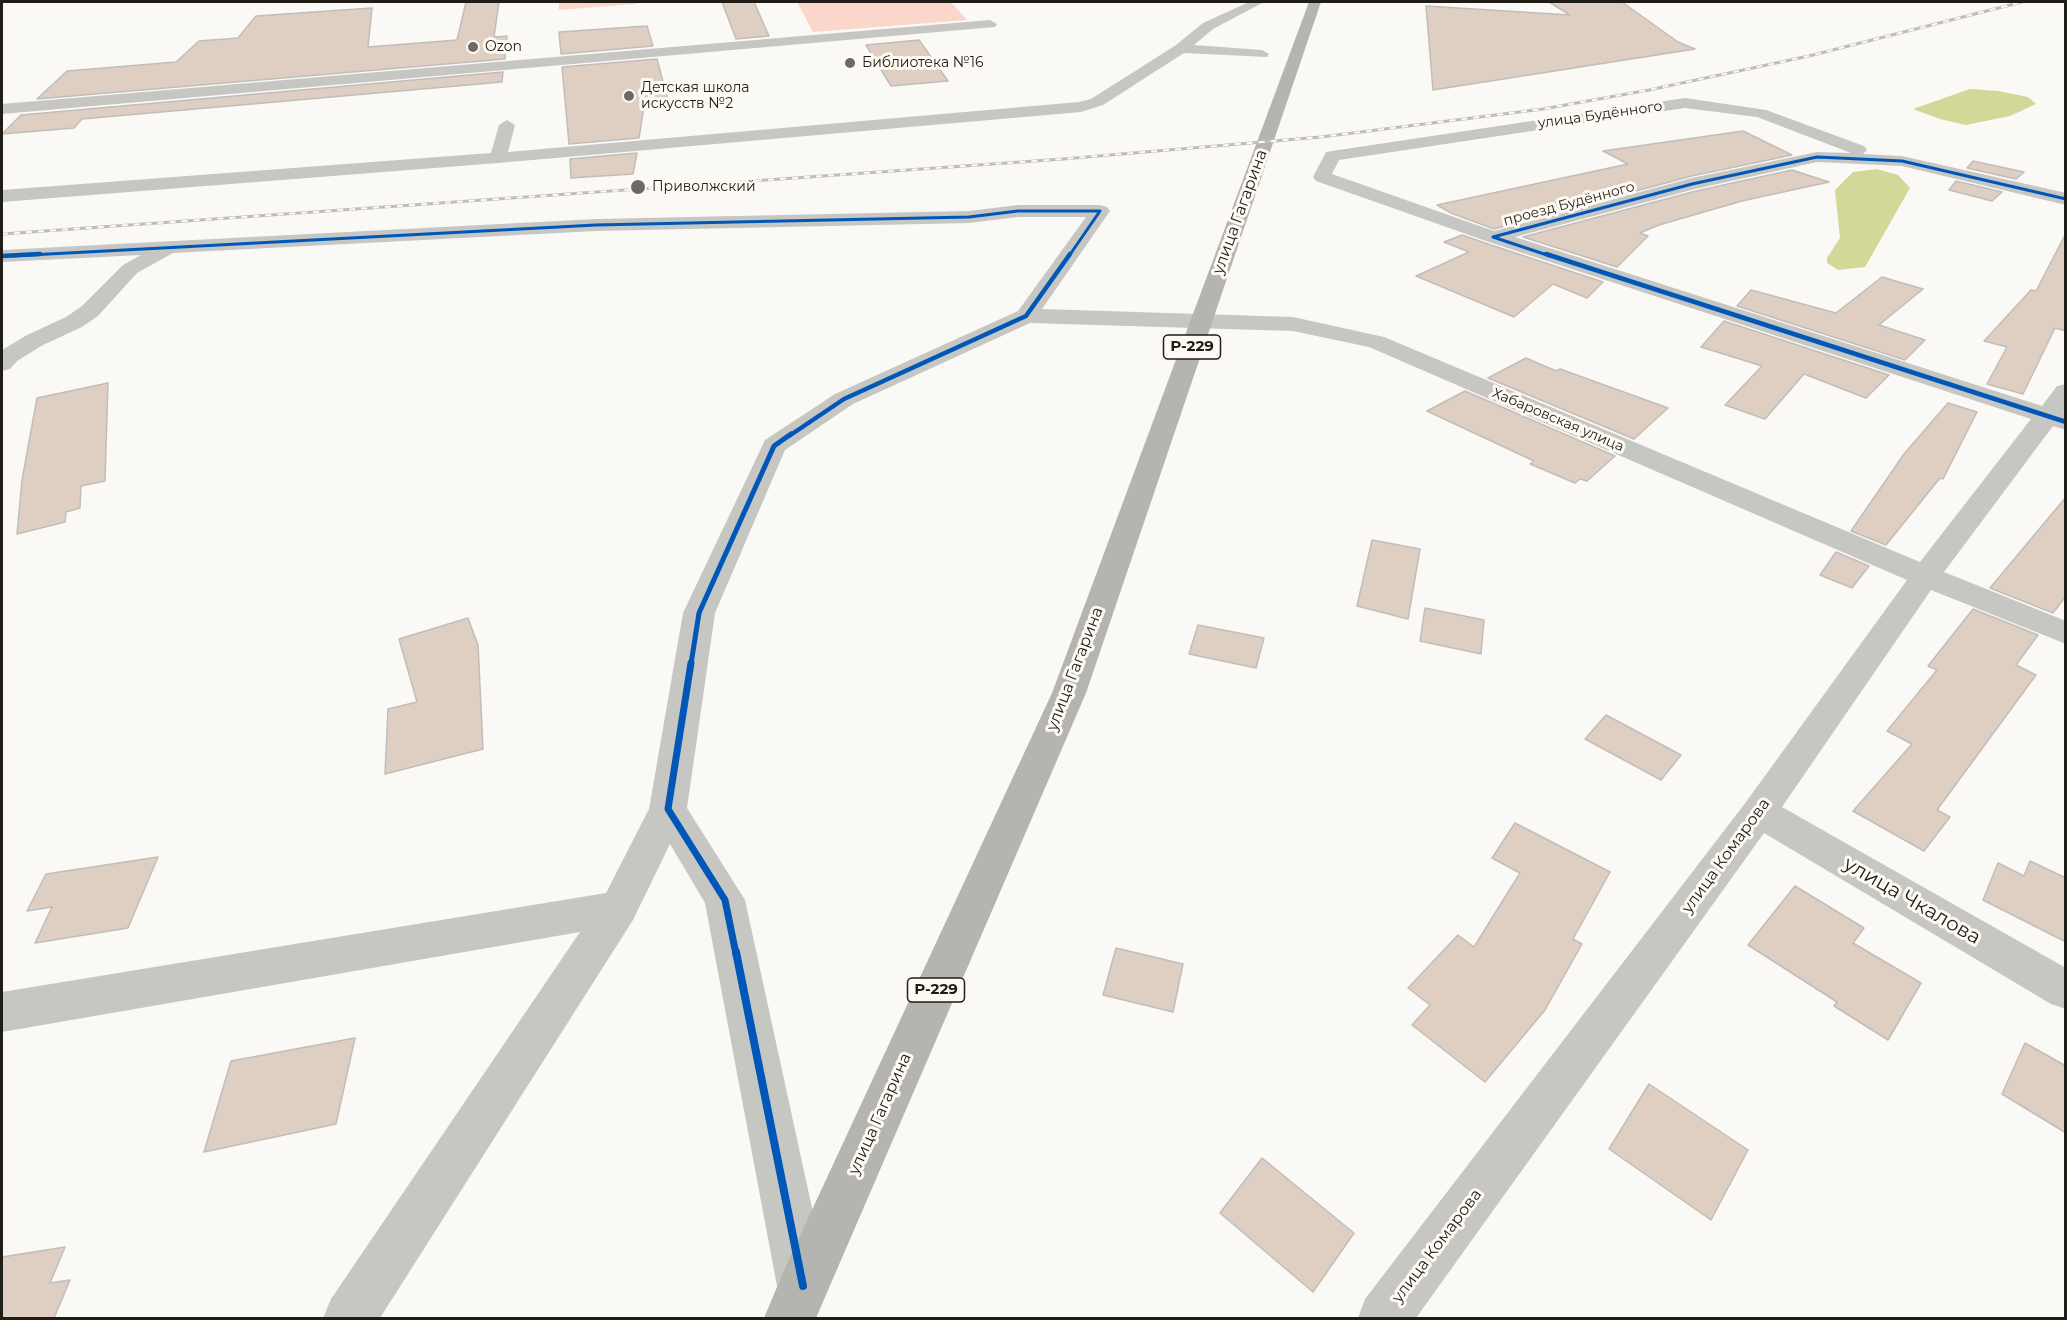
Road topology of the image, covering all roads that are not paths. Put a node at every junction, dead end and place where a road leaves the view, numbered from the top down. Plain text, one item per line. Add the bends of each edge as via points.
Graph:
1 (1258, 2) edge
2 (1315, 2) edge
3 (977, 9) dead end
4 (1181, 48) junction
5 (1262, 54) dead end
6 (2, 109) edge
7 (507, 125) dead end
8 (498, 158) junction
9 (1885, 160) junction
10 (2, 196) edge
11 (2066, 199) edge
12 (1493, 237) junction
13 (169, 248) junction
14 (2, 256) edge
15 (1026, 316) junction
16 (2, 364) edge
17 (2059, 409) edge
18 (1925, 576) junction
19 (2066, 633) edge
20 (668, 809) junction
21 (1759, 812) junction
22 (619, 908) junction
23 (2066, 990) edge
24 (2, 1012) edge
25 (796, 1302) edge
26 (350, 1318) edge
27 (1384, 1318) edge

1 - 4 street via 1208,26
2 - 25 main road, улица Гагарина / Р-229 via 1069,693
3 - 6 street via 990,24
4 - 5 street
4 - 8 street via 1097,102 1081,107
7 - 8 street
8 - 10 street
9 - 11 street, проезд Будённого
9 - 12 street, проезд Будённого via 1817,157 1692,184
9 - 12 street, улица Будённого via 1760,113 1685,103 1332,156 1322,177
12 - 17 street, проезд Будённого
13 - 14 street
13 - 15 street via 596,225 969,218 1018,211 1100,211
13 - 16 street via 130,268 90,311 34,340
15 - 18 street, Хабаровская улица via 1293,324 1376,342
15 - 20 street via 844,399 774,446 699,613
17 - 18 street, улица Комарова
18 - 19 street, Хабаровская улица
18 - 21 street, улица Комарова
20 - 22 street
20 - 25 street via 725,900
21 - 23 street, улица Чкалова
21 - 27 street, улица Комарова
22 - 24 street
22 - 26 street

